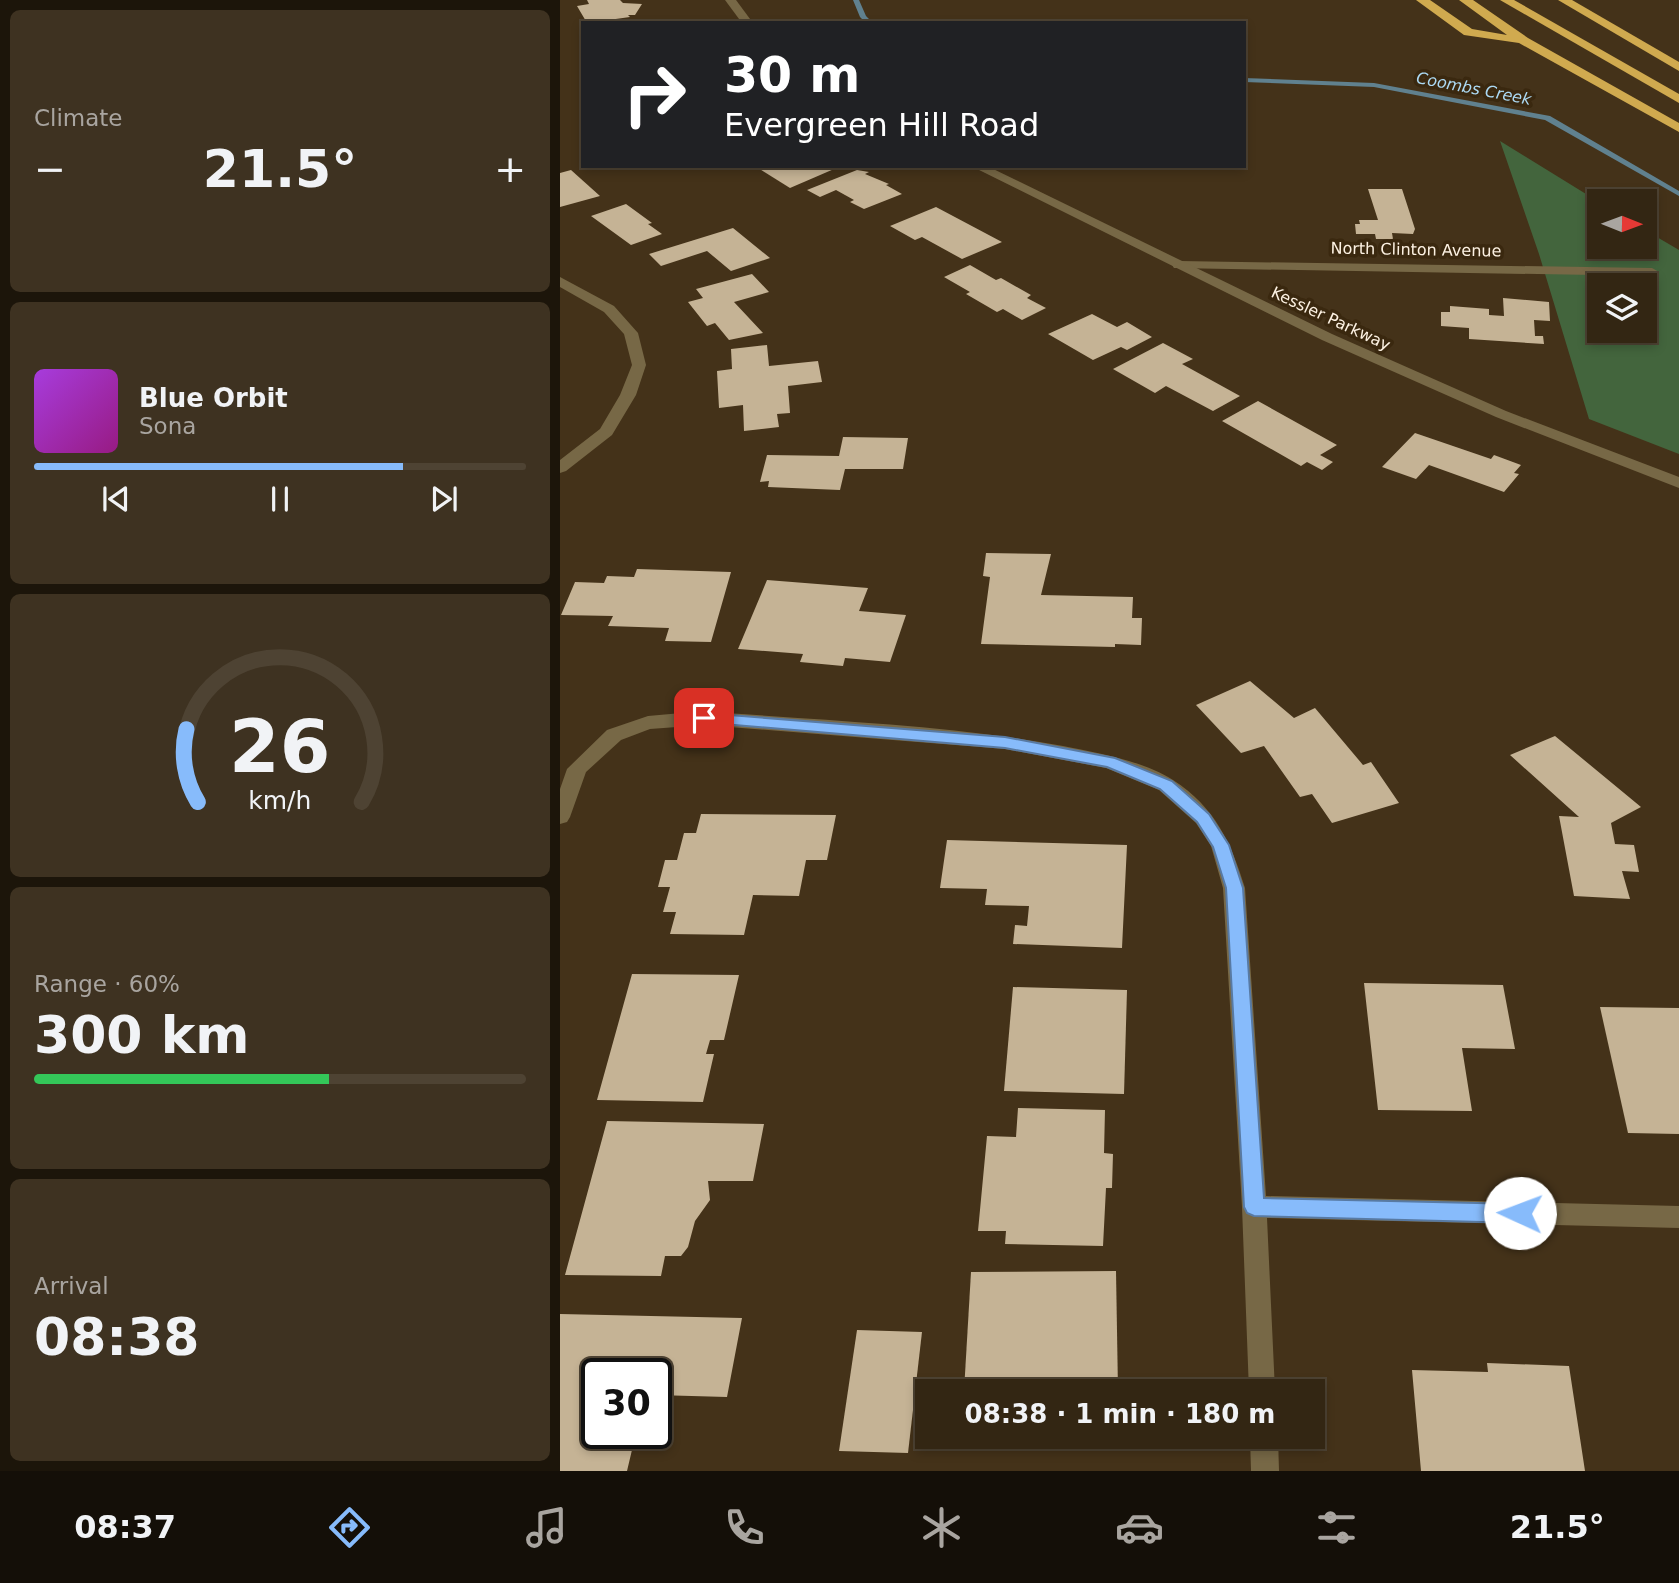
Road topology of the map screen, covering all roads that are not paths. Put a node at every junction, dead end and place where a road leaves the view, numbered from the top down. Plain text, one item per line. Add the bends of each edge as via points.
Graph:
1 (730, 0) edge
2 (1422, 0) edge
3 (1465, 0) edge
4 (1506, 0) edge
5 (1564, 0) edge
6 (746, 21) edge
7 (1524, 41) junction
8 (1679, 67) edge
9 (1679, 99) edge
10 (1679, 128) edge
11 (981, 168) edge
12 (1179, 265) junction
13 (1652, 272) dead end
14 (560, 281) edge
15 (560, 468) edge
16 (1679, 482) edge
17 (560, 817) edge
18 (1254, 1207) junction
19 (1679, 1217) edge
20 (1261, 1379) edge
21 (1264, 1449) edge
22 (1265, 1471) edge

1 - 6 street
2 - 7 highway via 1468,32
3 - 7 highway
4 - 9 highway
5 - 8 highway
7 - 10 highway
11 - 12 street, Kessler Parkway
12 - 13 street, North Clinton Avenue
12 - 16 street, Kessler Parkway via 1501,414
14 - 15 street via 609,309 631,333 639,365 606,432
17 - 18 street via 577,769 614,735 648,723 704,718 1005,742 1110,762 1166,785 1203,818 1221,845 1234,888
18 - 19 street
18 - 20 street
21 - 22 street

